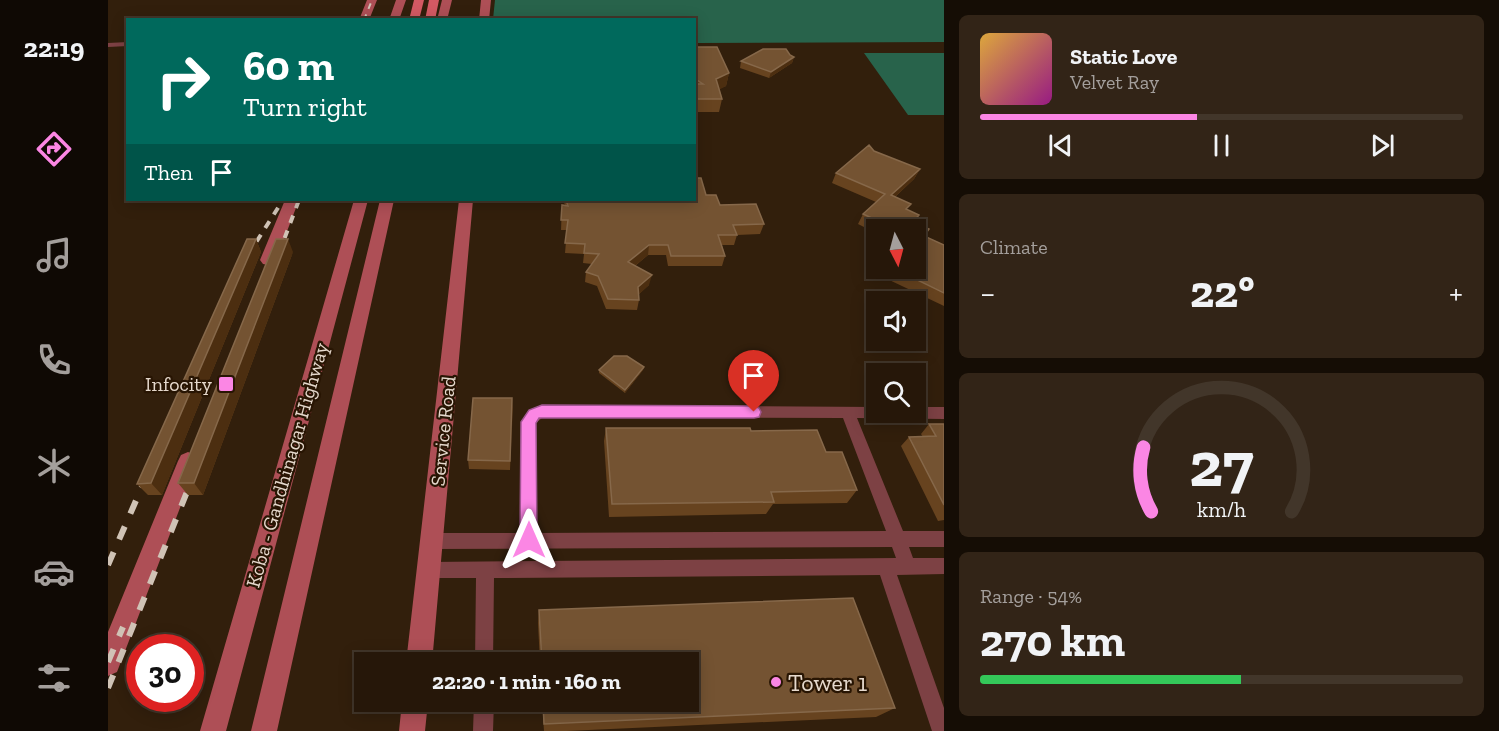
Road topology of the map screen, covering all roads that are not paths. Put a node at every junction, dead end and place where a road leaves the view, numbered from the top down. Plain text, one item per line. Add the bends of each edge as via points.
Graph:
1 (372, 0) edge
2 (401, 0) edge
3 (419, 0) edge
4 (435, 0) edge
5 (447, 0) edge
6 (486, 0) edge
7 (365, 18) edge
8 (395, 18) edge
9 (414, 18) edge
10 (430, 18) edge
11 (442, 18) edge
12 (484, 18) edge
13 (126, 44) edge
14 (108, 45) edge
15 (292, 201) edge
16 (361, 201) edge
17 (387, 201) edge
18 (466, 201) edge
19 (261, 277) edge
20 (848, 413) junction
21 (944, 413) edge
22 (195, 443) edge
23 (898, 539) junction
24 (944, 539) edge
25 (529, 540) junction
26 (432, 541) junction
27 (908, 566) junction
28 (944, 566) edge
29 (885, 568) junction
30 (429, 570) junction
31 (484, 570) junction
32 (420, 652) edge
33 (484, 652) edge
34 (108, 663) edge
35 (414, 712) edge
36 (483, 712) edge
37 (213, 731) edge
38 (264, 731) edge
39 (412, 731) edge
40 (483, 731) edge
41 (942, 731) edge

1 - 7 main road
2 - 8 main road
3 - 9 main road
4 - 10 main road
5 - 11 main road
6 - 12 main road
13 - 14 street
15 - 19 main road
16 - 37 main road, Koba - Gandhinagar Highway
17 - 38 main road, Koba - Gandhinagar Highway
18 - 26 main road, Service Road
20 - 21 street
20 - 23 street
20 - 25 street via 534,414 528,422
22 - 34 main road
23 - 24 street
23 - 25 street
23 - 27 street
25 - 26 street
26 - 30 main road, Service Road
27 - 28 street
27 - 29 street
29 - 31 street
29 - 41 street
30 - 31 street
30 - 32 main road, Service Road
31 - 33 street
35 - 39 main road
36 - 40 street

